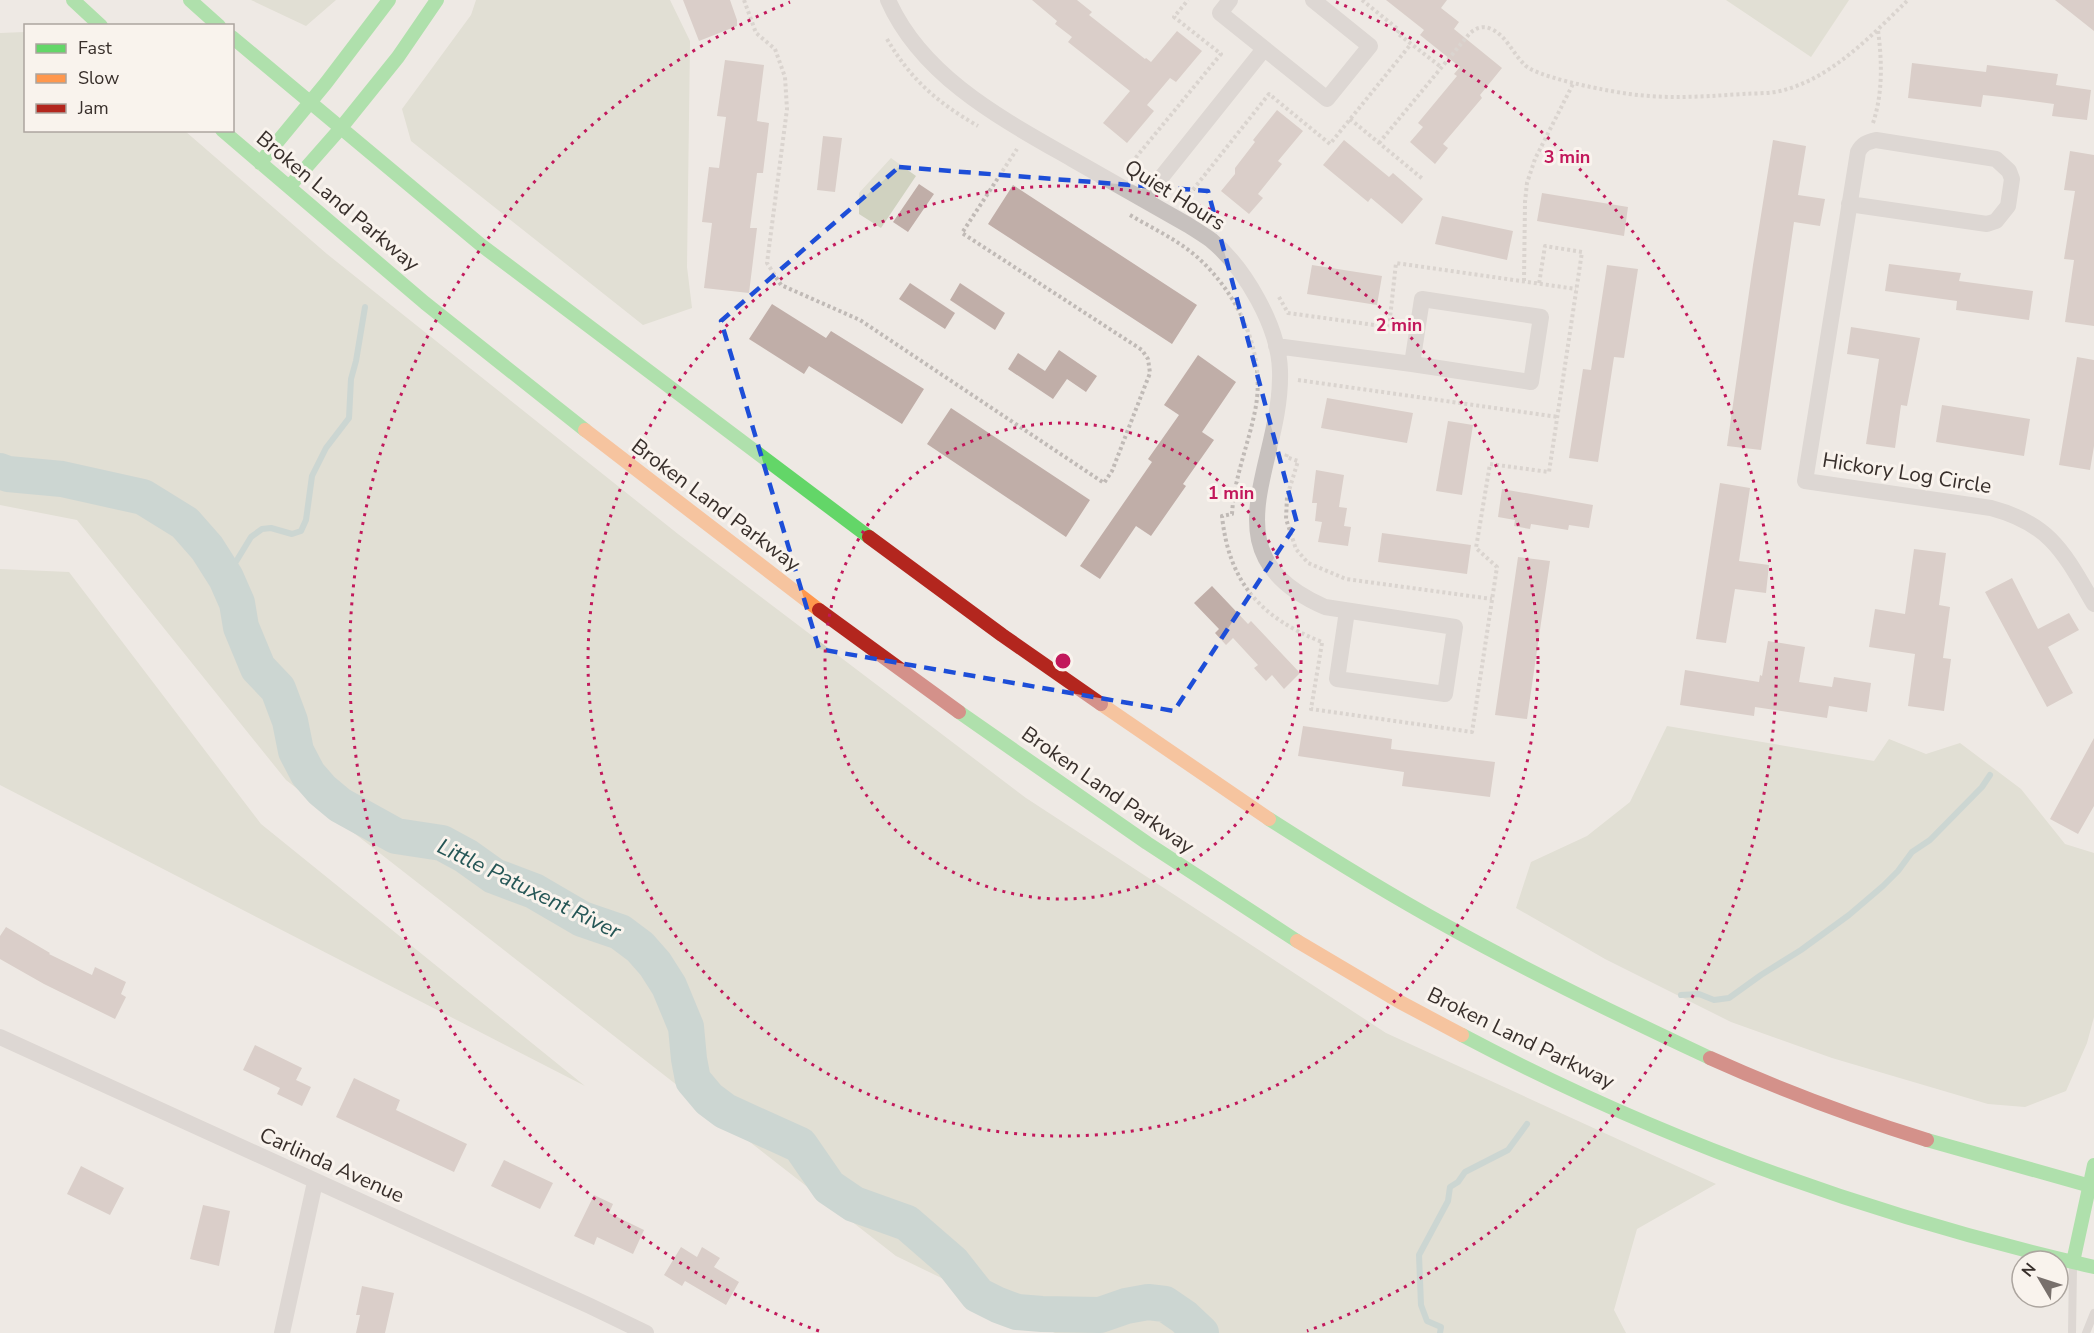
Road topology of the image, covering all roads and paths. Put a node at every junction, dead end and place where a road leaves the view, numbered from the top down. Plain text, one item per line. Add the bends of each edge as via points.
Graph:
1 (73, 0) edge
2 (190, 0) edge
3 (389, 0) edge
4 (437, 0) edge
5 (744, 0) edge
6 (888, 0) edge
7 (1188, 0) edge
8 (1230, 0) edge
9 (1313, 0) edge
10 (1362, 0) edge
11 (1908, 0) edge
12 (99, 24) edge
13 (217, 24) edge
14 (1878, 29) junction
15 (882, 31) dead end
16 (234, 39) edge
17 (1411, 44) junction
18 (1264, 49) junction
19 (1441, 68) junction
20 (1574, 82) junction
21 (311, 104) junction
22 (1350, 119) junction
23 (981, 128) dead end
24 (340, 129) junction
25 (224, 132) edge
26 (1868, 141) junction
27 (1379, 143) junction
28 (1011, 145) dead end
29 (1017, 149) junction
30 (1027, 155) dead end
31 (260, 163) junction
32 (1128, 167) dead end
33 (1424, 180) dead end
34 (289, 187) junction
35 (1144, 199) junction
36 (1849, 204) junction
37 (1192, 206) dead end
38 (1125, 212) dead end
39 (1524, 281) junction
40 (1539, 284) junction
41 (1576, 289) junction
42 (1278, 296) dead end
43 (1292, 313) junction
44 (1289, 320) dead end
45 (1284, 347) junction
46 (1412, 364) junction
47 (1298, 380) junction
48 (1298, 389) dead end
49 (1558, 417) junction
50 (1288, 448) dead end
51 (1492, 599) junction
52 (2094, 604) edge
53 (1324, 608) junction
54 (1347, 611) junction
55 (1322, 642) junction
56 (0, 1037) edge
57 (2094, 1165) edge
58 (315, 1182) junction
59 (2092, 1186) edge
60 (2073, 1262) junction
61 (2094, 1267) edge
62 (2094, 1313) edge
63 (282, 1333) edge
64 (646, 1333) edge
65 (2072, 1333) edge
66 (2086, 1333) edge

1 - 12 main road
2 - 13 main road
3 - 21 main road
4 - 24 main road via 398,57
5 - 29 path via 756,33 775,49 785,77 787,109 767,263 781,285 861,320 1104,483 1149,373 1148,359 1142,350 962,233
6 - 35 street, Quiet Hours via 908,37 957,86 1000,117
7 - 32 path via 1174,17 1221,54
8 - 18 street via 1220,13
9 - 18 street via 1370,46 1327,99
10 - 17 path
11 - 14 path
14 - 20 path via 1838,62 1783,90 1660,97
14 - 26 path via 1879,106
15 - 23 path via 925,88 964,120
16 - 21 main road
17 - 19 path
17 - 22 path
18 - 35 street
19 - 20 path via 1470,33 1484,27 1502,37 1526,67
19 - 27 path
20 - 39 path via 1527,183
21 - 24 main road
21 - 31 main road
22 - 27 path
22 - 37 path via 1330,144 1269,94 1184,201
24 - 34 main road
24 - 59 main road via 538,290 1002,635 1236,798 1342,865 1532,971 1767,1084 1858,1119
25 - 31 main road, Broken Land Parkway
26 - 36 street, Hickory Log Circle via 1858,152
26 - 36 street via 1996,159 2012,179 2008,206 1996,221 1987,225
27 - 33 path
28 - 29 path
29 - 30 path
31 - 34 main road, Broken Land Parkway
34 - 60 main road, Broken Land Parkway via 428,306 826,615 1061,783 1288,936 1398,1001 1608,1105 1830,1192 1923,1222
35 - 45 street, Quiet Hours via 1211,240 1258,298
36 - 52 street, Hickory Log Circle via 1805,481 2011,513 2053,541
38 - 55 path via 1194,254 1236,304 1253,348 1257,390 1232,514 1222,516 1228,552 1236,573 1260,605 1297,632
39 - 40 path
39 - 43 path via 1396,263 1389,327
40 - 41 path
40 - 41 path via 1545,246 1582,252
41 - 49 path
42 - 43 path via 1288,313
43 - 44 path
45 - 46 street
45 - 47 path via 1298,367
45 - 53 street, Quiet Hours via 1280,393 1256,508 1257,532 1263,556 1274,574
46 - 46 street via 1531,382 1541,317 1422,299
47 - 48 path
47 - 49 path
49 - 51 path via 1549,472 1490,464 1476,548 1497,567
50 - 51 path via 1286,457 1298,461 1287,497 1286,519 1296,549 1308,563 1346,579
51 - 55 path via 1472,732 1311,709
53 - 54 street, Quiet Hours
53 - 55 path
54 - 54 street, Quiet Hours via 1455,627 1445,694 1337,679
56 - 58 street, Carlinda Avenue
57 - 59 main road
58 - 63 street
58 - 64 street, Carlinda Avenue
59 - 60 main road
60 - 61 main road, Broken Land Parkway
60 - 65 lane
62 - 66 lane

